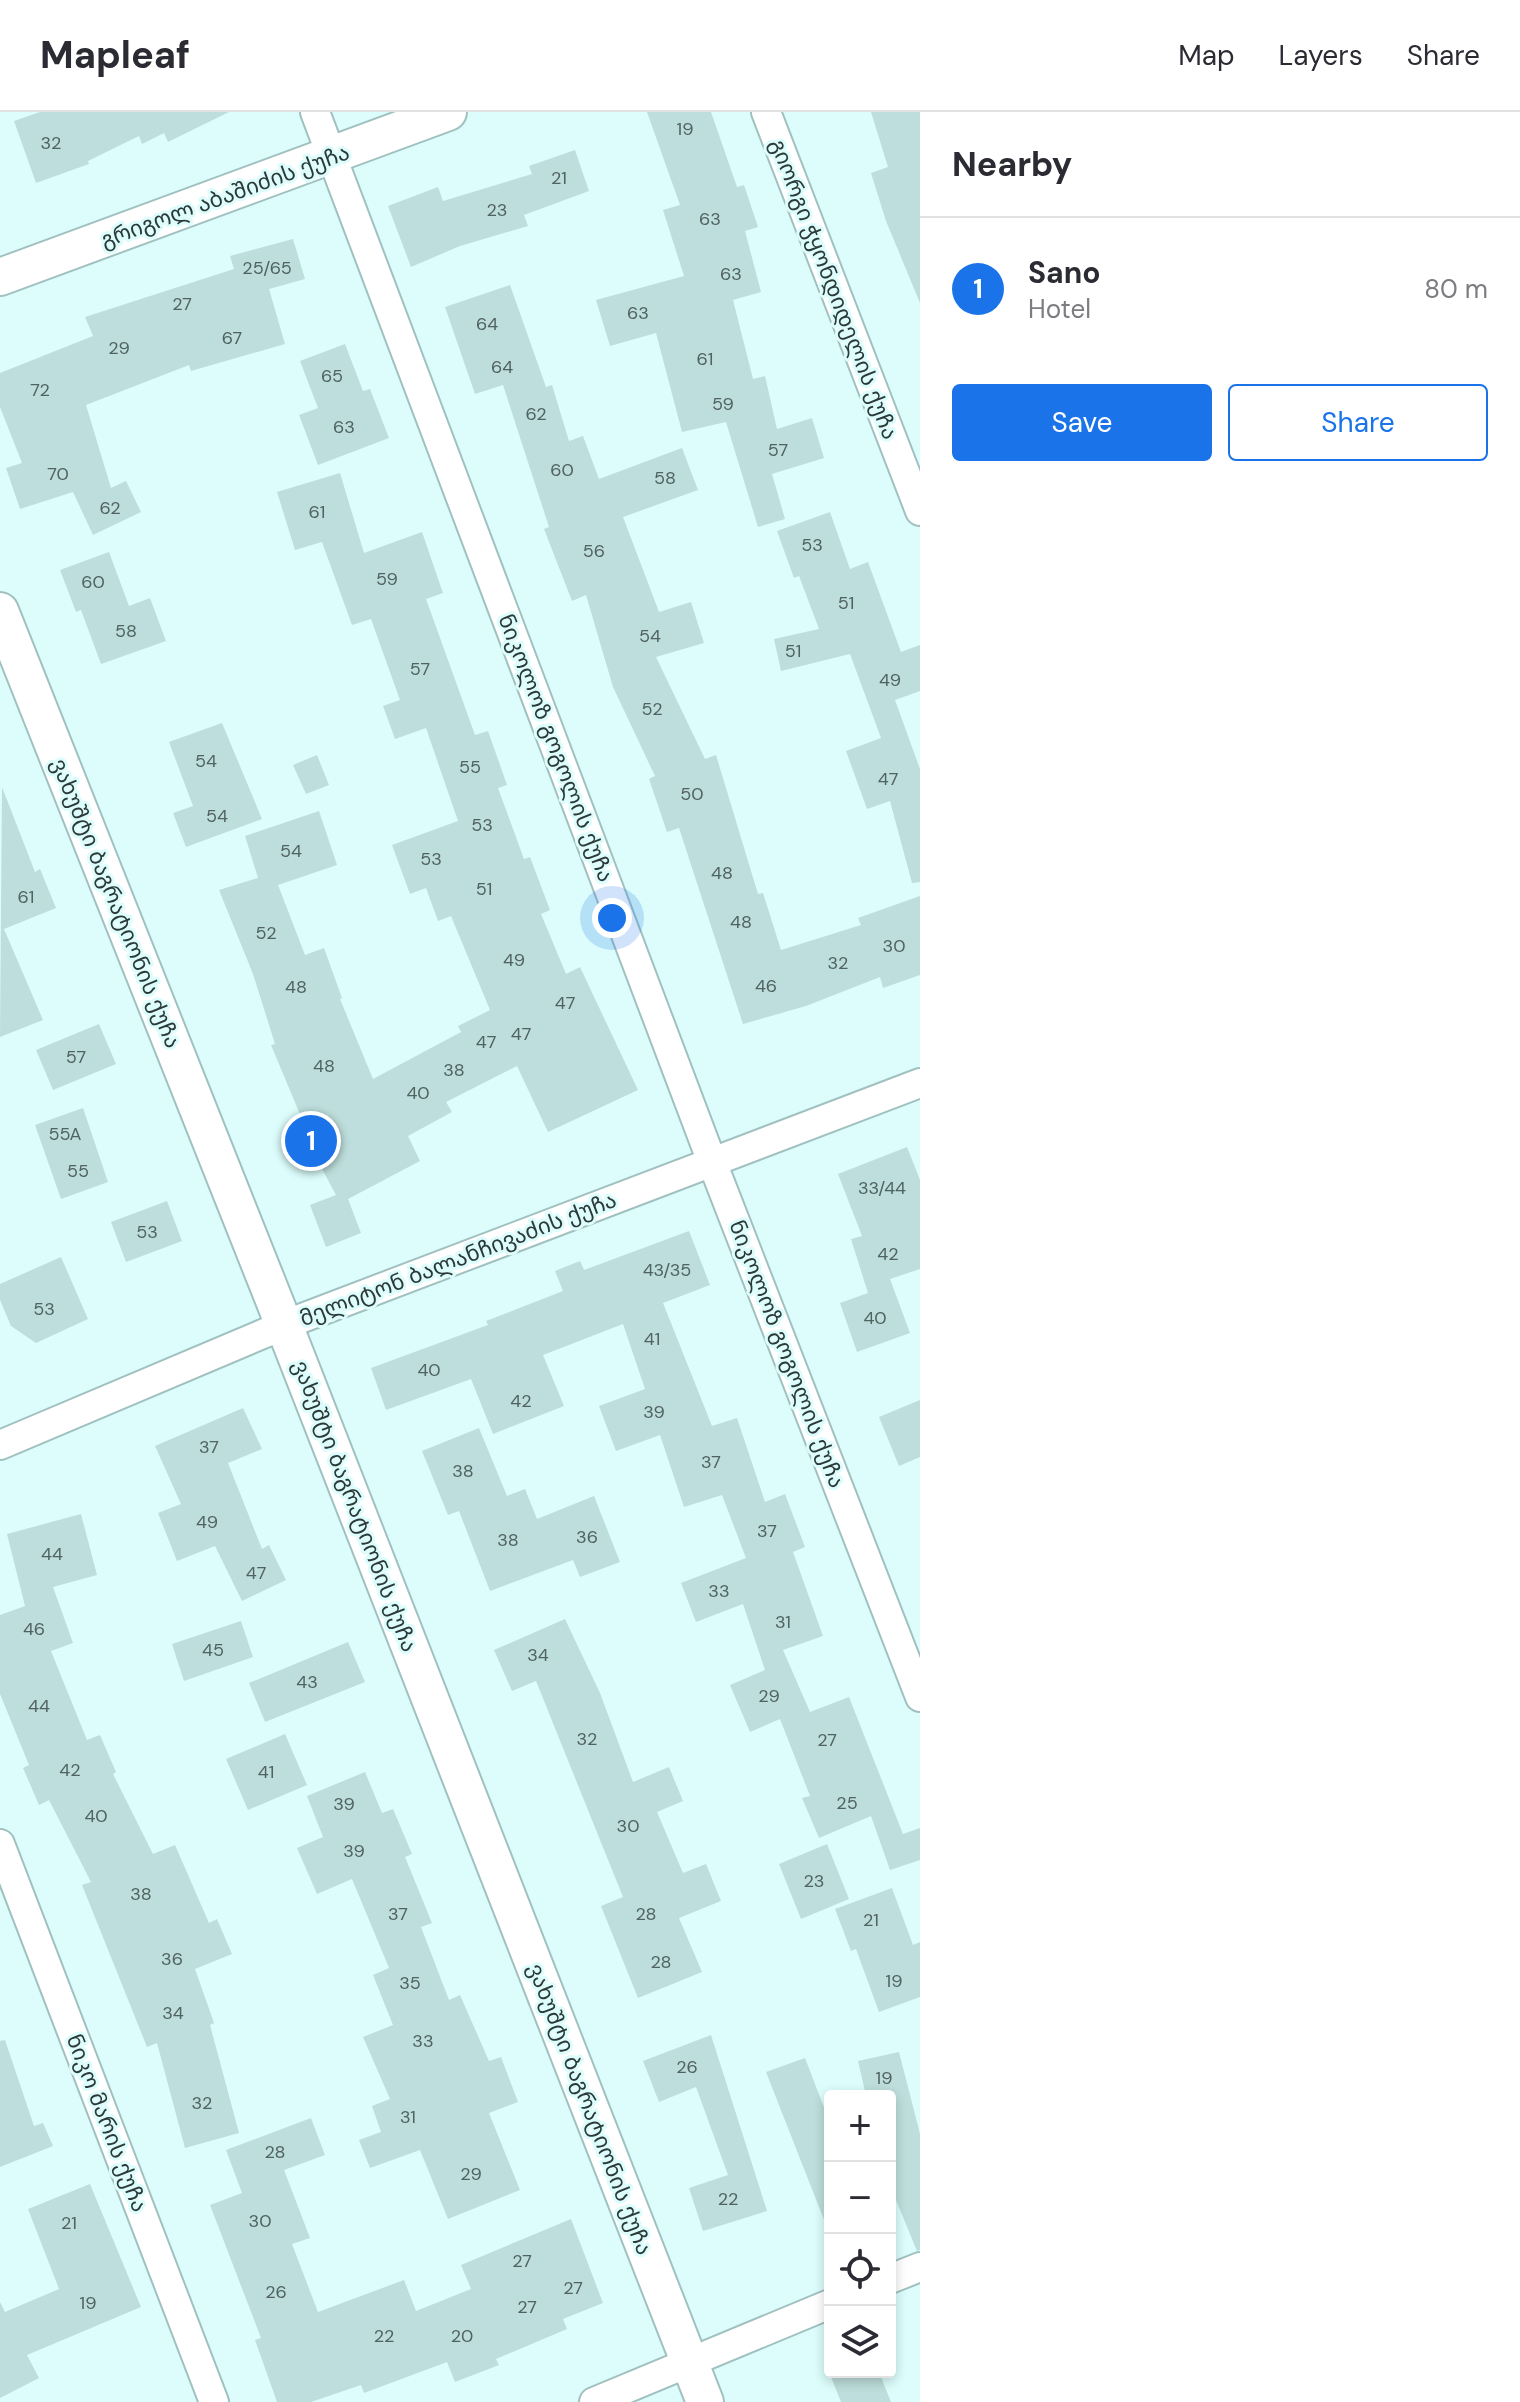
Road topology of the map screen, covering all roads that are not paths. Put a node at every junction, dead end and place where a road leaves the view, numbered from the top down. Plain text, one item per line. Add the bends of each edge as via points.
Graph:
1 (315, 112) edge
2 (448, 112) edge
3 (766, 112) edge
4 (332, 158) junction
5 (0, 277) edge
6 (920, 511) edge
7 (0, 611) edge
8 (920, 1083) edge
9 (712, 1162) junction
10 (284, 1325) junction
11 (0, 1445) edge
12 (920, 1697) edge
13 (0, 1844) edge
14 (920, 2267) edge
15 (896, 2277) edge
16 (825, 2306) edge
17 (690, 2363) junction
18 (214, 2402) edge
19 (594, 2402) edge
20 (705, 2402) edge

1 - 4 street, ნიკოლოზ გოგოლის ქუჩა
2 - 4 street, გრიგოლ აბაშიძის ქუჩა
3 - 6 street, გიორგი ჭყონდიდელის ქუჩა
4 - 5 street, გრიგოლ აბაშიძის ქუჩა
4 - 9 street, ნიკოლოზ გოგოლის ქუჩა
7 - 10 street, ვახუშტი ბაგრატიონის ქუჩა
8 - 9 street, მელიტონ ბალანჩივაძის ქუჩა
9 - 10 street, მელიტონ ბალანჩივაძის ქუჩა
9 - 12 street, ნიკოლოზ გოგოლის ქუჩა
10 - 11 street, მელიტონ ბალანჩივაძის ქუჩა
10 - 17 street, ვახუშტი ბაგრატიონის ქუჩა
13 - 18 street, ნიკო მარის ქუჩა
14 - 15 street
16 - 17 street
17 - 19 street
17 - 20 street, ვახუშტი ბაგრატიონის ქუჩა

